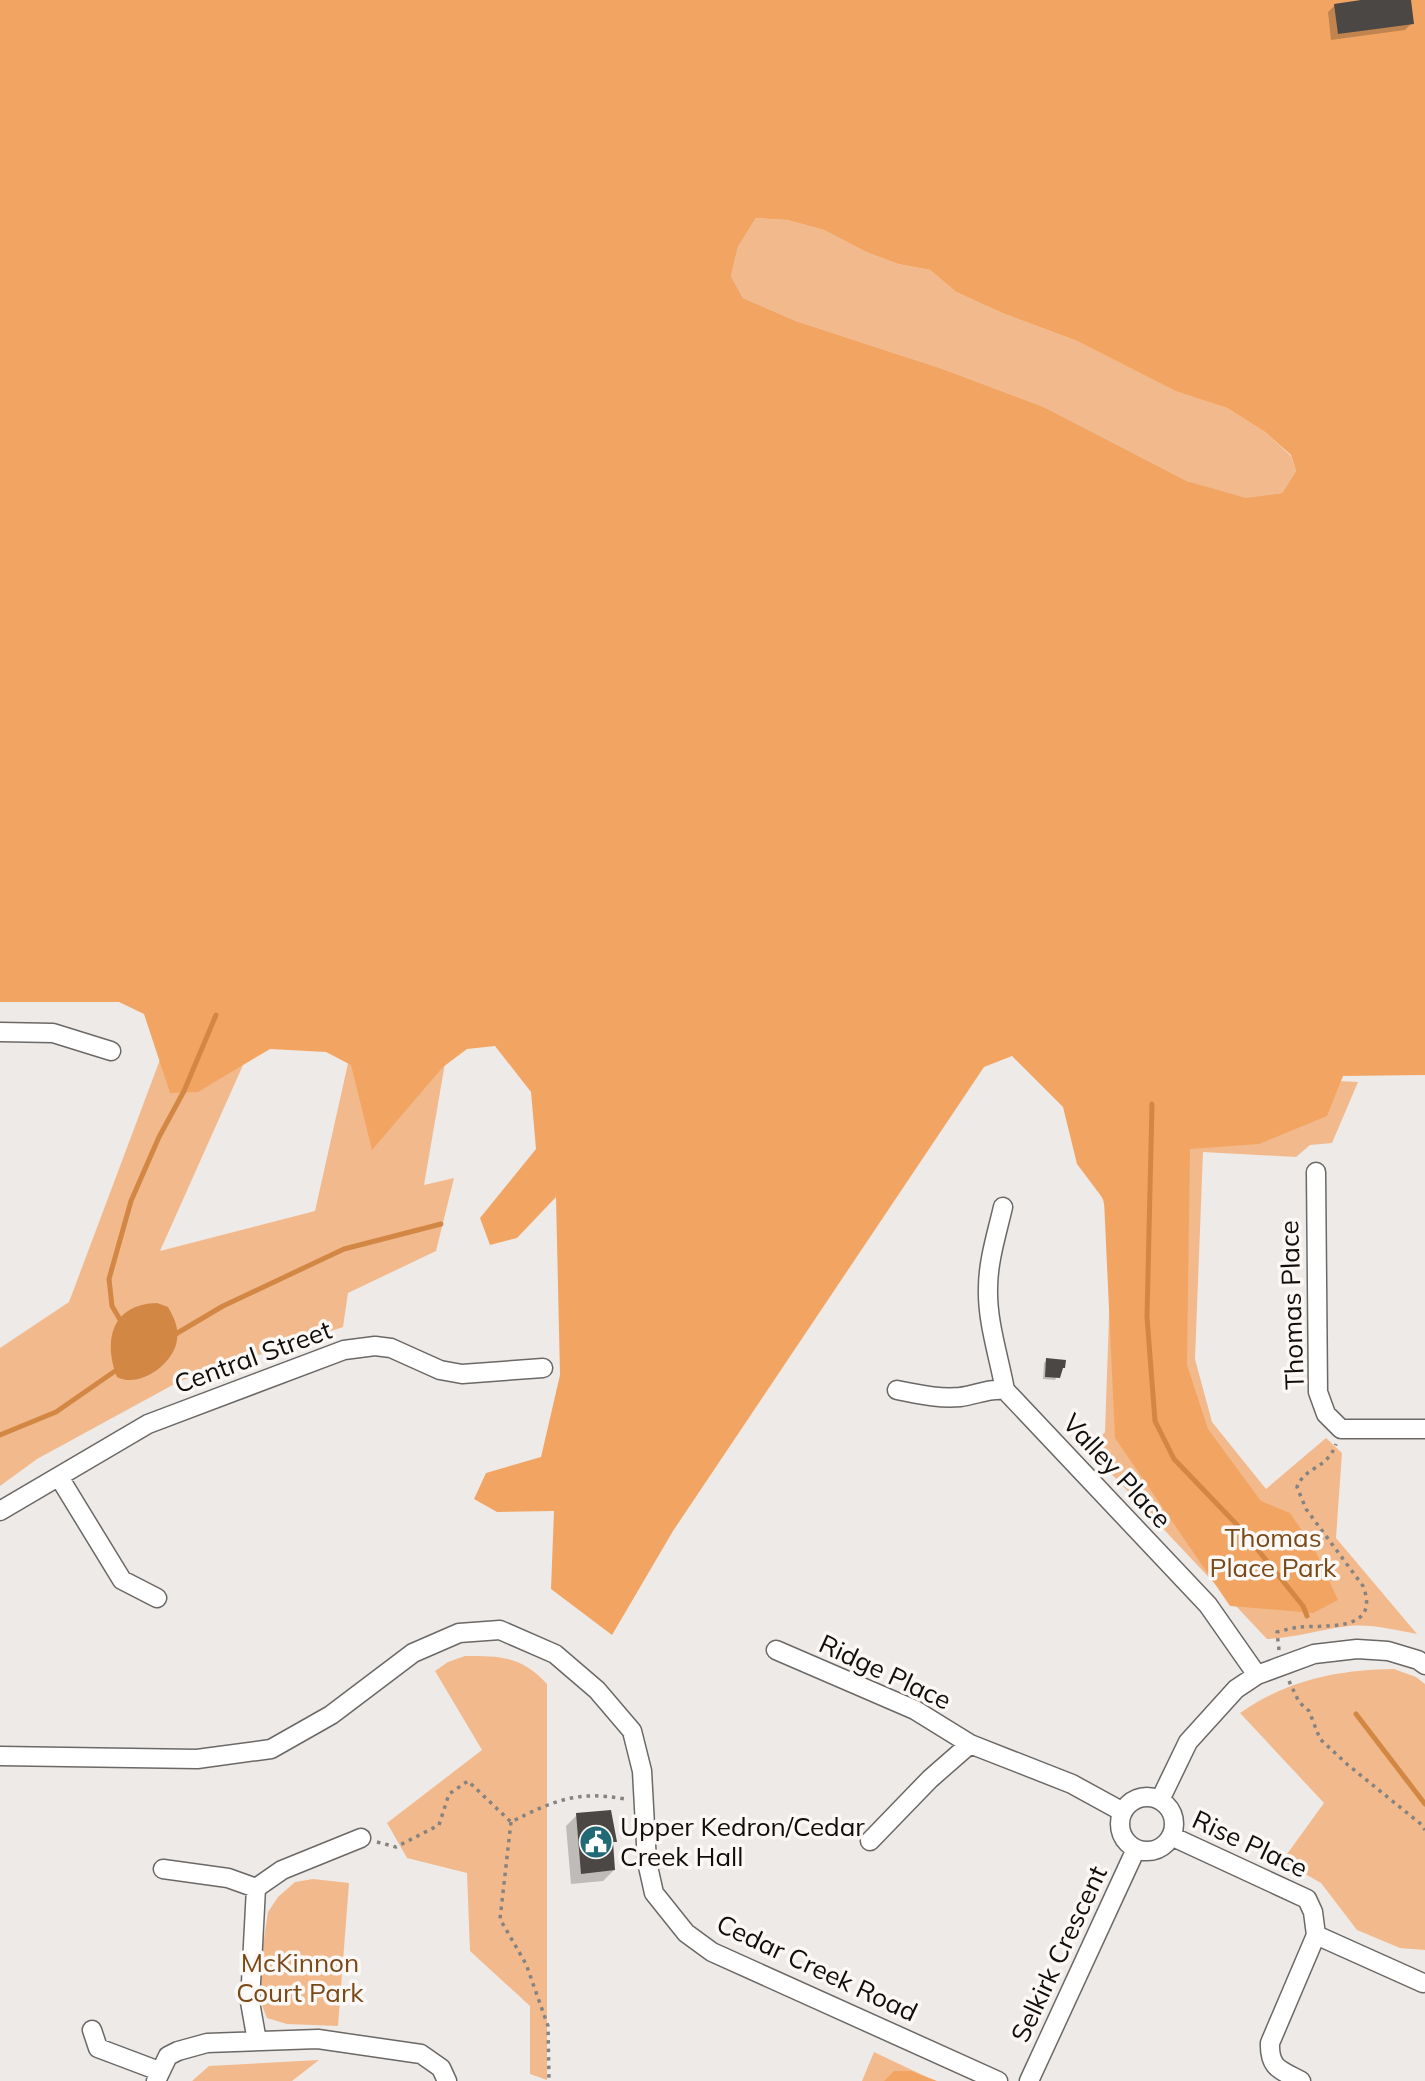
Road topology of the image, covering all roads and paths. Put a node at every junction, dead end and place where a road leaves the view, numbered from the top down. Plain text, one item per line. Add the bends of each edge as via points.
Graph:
1 (0, 1032) edge
2 (111, 1051) dead end
3 (1316, 1172) dead end
4 (1003, 1207) dead end
5 (543, 1368) dead end
6 (897, 1390) dead end
7 (1005, 1390) junction
8 (1425, 1429) edge
9 (59, 1477) junction
10 (0, 1511) edge
11 (157, 1598) dead end
12 (776, 1650) dead end
13 (1425, 1665) edge
14 (1257, 1675) junction
15 (970, 1744) junction
16 (0, 1756) edge
17 (625, 1799) dead end
18 (1160, 1800) junction
19 (1123, 1812) junction
20 (511, 1822) junction
21 (1171, 1836) junction
22 (361, 1838) joint
23 (870, 1841) dead end
24 (1136, 1849) junction
25 (163, 1869) dead end
26 (256, 1888) junction
27 (1316, 1935) junction
28 (1423, 1983) dead end
29 (92, 2030) dead end
30 (257, 2041) junction
31 (158, 2076) edge
32 (447, 2081) edge
33 (549, 2081) edge
34 (999, 2081) edge
35 (1029, 2081) edge
36 (1301, 2081) edge

1 - 2 street via 53,1033
3 - 8 street, Thomas Place via 1318,1392 1326,1414 1341,1429
4 - 7 street via 988,1288
5 - 9 street, Central Street via 462,1374 440,1370 391,1348 344,1350 148,1424
6 - 7 street via 934,1398
7 - 14 street, Valley Place via 1208,1605
9 - 10 street, Central Street
9 - 11 street via 122,1580
12 - 15 street, Ridge Place via 915,1710
13 - 14 street via 1388,1651 1357,1649 1314,1654
14 - 18 street via 1236,1689 1188,1742
15 - 19 street, Ridge Place via 1072,1784
15 - 23 street
16 - 34 street, Cedar Creek Road via 197,1759 271,1749 331,1715 413,1653 459,1633 500,1630 555,1654 597,1690 632,1731 642,1770 647,1862 654,1893 686,1933 712,1951
17 - 20 path via 579,1795
18 - 19 street via 1139,1798
18 - 21 street via 1174,1820
19 - 24 street via 1122,1833
20 - 22 path via 468,1781 449,1794 439,1825 414,1839 396,1847
20 - 33 path via 500,1919 526,1964 548,2026
21 - 24 street via 1156,1850
21 - 27 street, Rise Place via 1307,1899
22 - 26 street via 282,1870
24 - 35 street, Selkirk Crescent
25 - 26 street via 228,1878
26 - 30 street via 250,2002
27 - 28 street
27 - 36 street via 1270,2043 1269,2056 1275,2067
29 - 31 street via 93,2052
30 - 31 street via 207,2043 178,2051 168,2056
30 - 32 street via 318,2039 421,2054 441,2068

